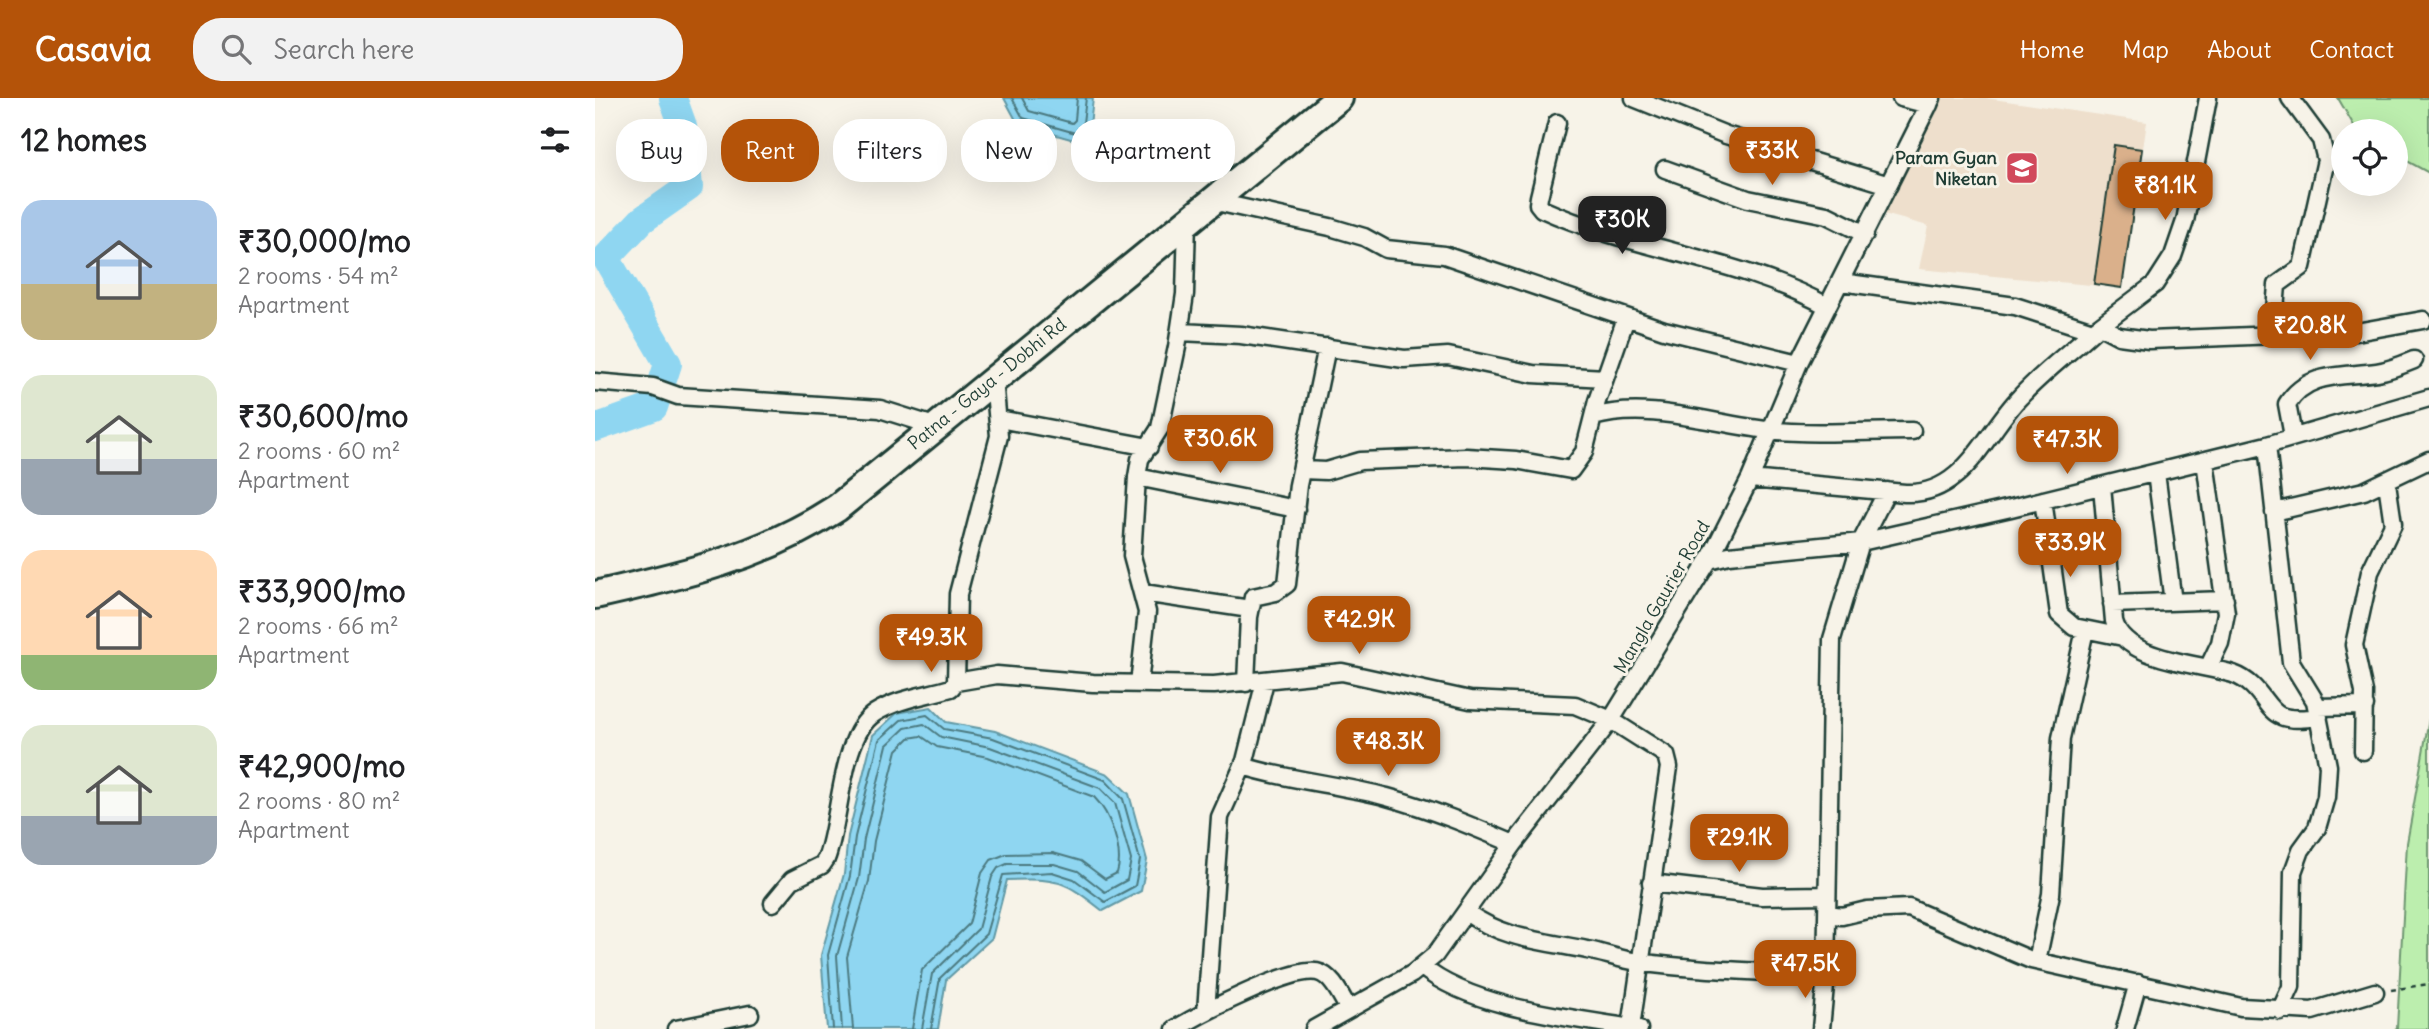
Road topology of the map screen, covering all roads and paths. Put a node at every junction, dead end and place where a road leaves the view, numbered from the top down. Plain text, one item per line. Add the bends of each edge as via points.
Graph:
1 (1339, 98) edge
2 (1634, 98) edge
3 (1901, 98) edge
4 (2208, 98) edge
5 (2290, 98) edge
6 (1930, 102) edge
7 (1557, 123) dead end
8 (1665, 169) dead end
9 (1889, 185) junction
10 (1212, 201) junction
11 (1187, 221) junction
12 (1864, 234) junction
13 (1841, 282) junction
14 (1827, 306) junction
15 (1626, 318) junction
16 (2423, 320) dead end
17 (2096, 329) junction
18 (1180, 332) junction
19 (2273, 335) junction
20 (1327, 347) junction
21 (2414, 360) dead end
22 (1799, 363) junction
23 (1605, 378) junction
24 (994, 379) junction
25 (595, 382) edge
26 (2429, 398) edge
27 (1593, 417) junction
28 (999, 419) junction
29 (934, 426) junction
30 (1770, 430) junction
31 (1912, 431) dead end
32 (2293, 436) junction
33 (2267, 445) junction
34 (1149, 447) junction
35 (2429, 460) edge
36 (2205, 461) junction
37 (1302, 470) junction
38 (2156, 472) junction
39 (1137, 477) junction
40 (1750, 479) junction
41 (2387, 483) junction
42 (2102, 486) junction
43 (1887, 491) junction
44 (2043, 500) junction
45 (1296, 509) junction
46 (2274, 512) junction
47 (1861, 542) junction
48 (1709, 560) junction
49 (1143, 593) junction
50 (595, 595) edge
51 (2225, 600) junction
52 (2173, 602) junction
53 (2112, 604) junction
54 (1250, 609) junction
55 (2085, 630) junction
56 (2123, 637) junction
57 (2209, 668) junction
58 (1265, 681) junction
59 (955, 682) junction
60 (1247, 683) junction
61 (1139, 684) junction
62 (2365, 706) junction
63 (2318, 712) junction
64 (1611, 720) junction
65 (2363, 751) dead end
66 (1243, 766) junction
67 (1514, 844) junction
68 (1651, 883) junction
69 (1826, 895) junction
70 (773, 903) dead end
71 (1466, 912) junction
72 (1828, 914) junction
73 (2037, 961) junction
74 (1639, 962) junction
75 (1422, 967) junction
76 (1826, 975) junction
77 (2138, 983) junction
78 (2429, 984) edge
79 (2375, 992) joint
80 (1348, 1008) junction
81 (1206, 1010) junction
82 (2280, 1011) junction
83 (750, 1014) dead end
84 (1636, 1028) edge
85 (676, 1029) edge
86 (1175, 1029) edge
87 (1314, 1029) edge
88 (1821, 1029) edge
89 (2125, 1029) edge

1 - 10 main road, Patna - Gaya - Dobhi Rd
2 - 9 street via 1726,135
3 - 6 street
4 - 17 street via 2185,221 2173,256 2155,284
5 - 19 street via 2321,140 2326,160 2302,267 2277,285
6 - 9 street, Mangla Gaurier Road
7 - 14 street via 1539,197 1542,209 1775,282
8 - 12 street via 1748,200 1827,215
9 - 12 street, Mangla Gaurier Road
10 - 11 main road, Patna - Gaya - Dobhi Rd
10 - 15 street via 1330,227 1387,249 1444,255
11 - 18 street
11 - 24 main road, Patna - Gaya - Dobhi Rd
12 - 13 street, Mangla Gaurier Road
13 - 14 street, Mangla Gaurier Road
13 - 17 street via 2015,306
14 - 22 street, Mangla Gaurier Road
15 - 22 street
15 - 23 street
16 - 19 street via 2355,332
17 - 19 street via 2132,339
17 - 43 street via 2018,398 1962,472 1917,494
18 - 20 street
18 - 34 street via 1160,428
20 - 23 street via 1404,359 1448,356 1542,376
20 - 37 street
21 - 32 street via 2387,370 2308,382 2287,404
22 - 30 street, Mangla Gaurier Road
23 - 27 street
24 - 28 street
24 - 29 main road, Patna - Gaya - Dobhi Rd
25 - 29 street via 653,387 670,394 880,409
26 - 32 street
27 - 30 street via 1609,412 1652,413
27 - 37 street via 1584,452 1571,470 1466,457 1360,461 1326,471
28 - 34 street
28 - 59 street via 997,455 960,587
29 - 50 main road, Patna - Gaya - Dobhi Rd via 837,508 772,545 734,560
30 - 31 street
30 - 40 street, Mangla Gaurier Road
32 - 33 street
33 - 36 street
33 - 46 street
34 - 39 street via 1140,459
35 - 41 street
36 - 38 street
36 - 51 street
37 - 45 street
38 - 42 street
38 - 52 street
39 - 45 street
39 - 49 street via 1132,556
40 - 43 street
40 - 48 street, Mangla Gaurier Road
41 - 46 street
41 - 62 street via 2393,524 2370,572 2354,645
42 - 44 street
42 - 53 street
43 - 47 street
44 - 47 street
44 - 55 street via 2055,605 2065,622
45 - 54 street via 1287,584 1276,592 1253,597
46 - 63 street via 2291,662 2313,694
47 - 48 street
47 - 69 street via 1832,639
48 - 64 street, Mangla Gaurier Road
49 - 54 street
49 - 61 street via 1147,626
51 - 52 street
51 - 57 street via 2225,626
52 - 53 street
53 - 56 street via 2116,629
54 - 60 street
55 - 56 street
55 - 73 street via 2061,738 2051,894
56 - 57 street via 2141,652
57 - 63 street via 2253,684 2283,717
58 - 60 street
58 - 64 street via 1342,672 1470,700 1575,705
58 - 66 street
59 - 61 street via 997,675
59 - 70 street via 951,688 907,698 866,719 850,755 827,859 792,880
60 - 61 street
62 - 63 street
62 - 65 street
63 - 82 street via 2329,766 2326,797 2294,872 2291,987
64 - 67 street, Mangla Gaurier Road
64 - 68 street via 1666,755 1668,761
66 - 67 street via 1385,796
66 - 81 street via 1220,817
67 - 71 street, Mangla Gaurier Road
68 - 69 street via 1762,896
68 - 74 street
69 - 72 street
71 - 74 street via 1485,926 1515,937
71 - 75 street, Mangla Gaurier Road
72 - 73 street via 1909,908
72 - 76 street
73 - 77 street
74 - 76 street
74 - 84 street
75 - 80 street, Mangla Gaurier Road
75 - 84 street via 1474,996
76 - 88 street
77 - 82 street
77 - 89 street
78 - 79 path
79 - 82 street via 2312,1011
80 - 81 street via 1328,978 1318,972 1300,973
80 - 87 street, Mangla Gaurier Road
81 - 86 street
83 - 85 street

